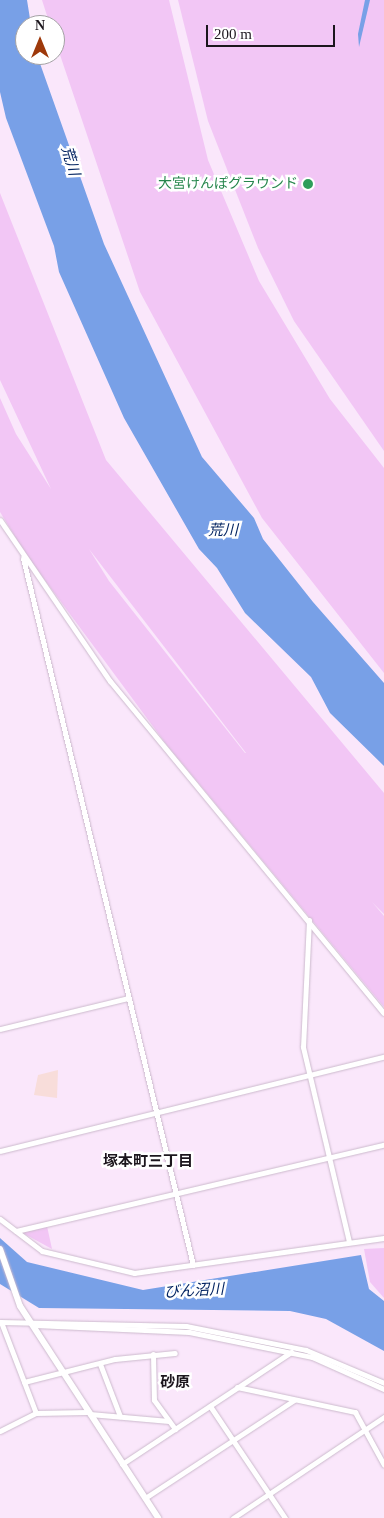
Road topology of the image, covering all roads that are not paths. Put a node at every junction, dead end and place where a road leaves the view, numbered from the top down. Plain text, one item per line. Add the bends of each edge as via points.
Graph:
1 (0, 520) edge
2 (23, 558) junction
3 (309, 920) junction
4 (128, 998) junction
5 (384, 1013) edge
6 (0, 1029) edge
7 (384, 1057) edge
8 (309, 1075) junction
9 (156, 1113) junction
10 (384, 1145) edge
11 (0, 1151) edge
12 (328, 1156) junction
13 (176, 1193) junction
14 (0, 1219) edge
15 (16, 1231) junction
16 (384, 1238) edge
17 (348, 1242) junction
18 (0, 1249) edge
19 (193, 1265) junction
20 (1, 1322) edge
21 (31, 1323) junction
22 (290, 1352) junction
23 (175, 1353) dead end
24 (152, 1354) junction
25 (100, 1364) junction
26 (63, 1373) junction
27 (24, 1382) junction
28 (384, 1383) edge
29 (237, 1387) junction
30 (384, 1389) edge
31 (294, 1400) junction
32 (210, 1406) junction
33 (36, 1413) junction
34 (88, 1413) junction
35 (120, 1416) junction
36 (384, 1417) edge
37 (169, 1421) junction
38 (174, 1429) junction
39 (0, 1431) edge
40 (362, 1432) junction
41 (232, 1441) junction
42 (122, 1464) junction
43 (384, 1465) edge
44 (270, 1493) junction
45 (145, 1498) junction
46 (158, 1518) edge
47 (233, 1518) edge
48 (286, 1518) edge

1 - 2 street
2 - 3 street via 110,681
2 - 4 street
3 - 5 street
3 - 8 street via 304,1047
4 - 6 street
4 - 9 street
7 - 8 street
8 - 9 street
8 - 12 street
9 - 11 street
9 - 13 street
10 - 12 street
12 - 13 street
12 - 17 street
13 - 15 street
13 - 19 street
14 - 15 street
15 - 19 street via 42,1251 104,1268 137,1273
16 - 17 street
17 - 19 street
18 - 21 street via 20,1306
20 - 21 street
20 - 27 street
21 - 22 street via 181,1330
21 - 26 street
21 - 28 street via 186,1326 306,1350
22 - 29 street
22 - 30 street via 320,1360
23 - 24 street
24 - 25 street
24 - 37 street via 154,1400
25 - 26 street
25 - 35 street
26 - 27 street
26 - 34 street
27 - 33 street
29 - 31 street
29 - 32 street
31 - 40 street via 355,1412
31 - 41 street
32 - 38 street
32 - 41 street
33 - 34 street
33 - 39 street
34 - 35 street
34 - 42 street
35 - 37 street
36 - 40 street
37 - 38 street
38 - 42 street
40 - 43 street
40 - 44 street
41 - 44 street
41 - 45 street
42 - 45 street
44 - 47 street
44 - 48 street
45 - 46 street

